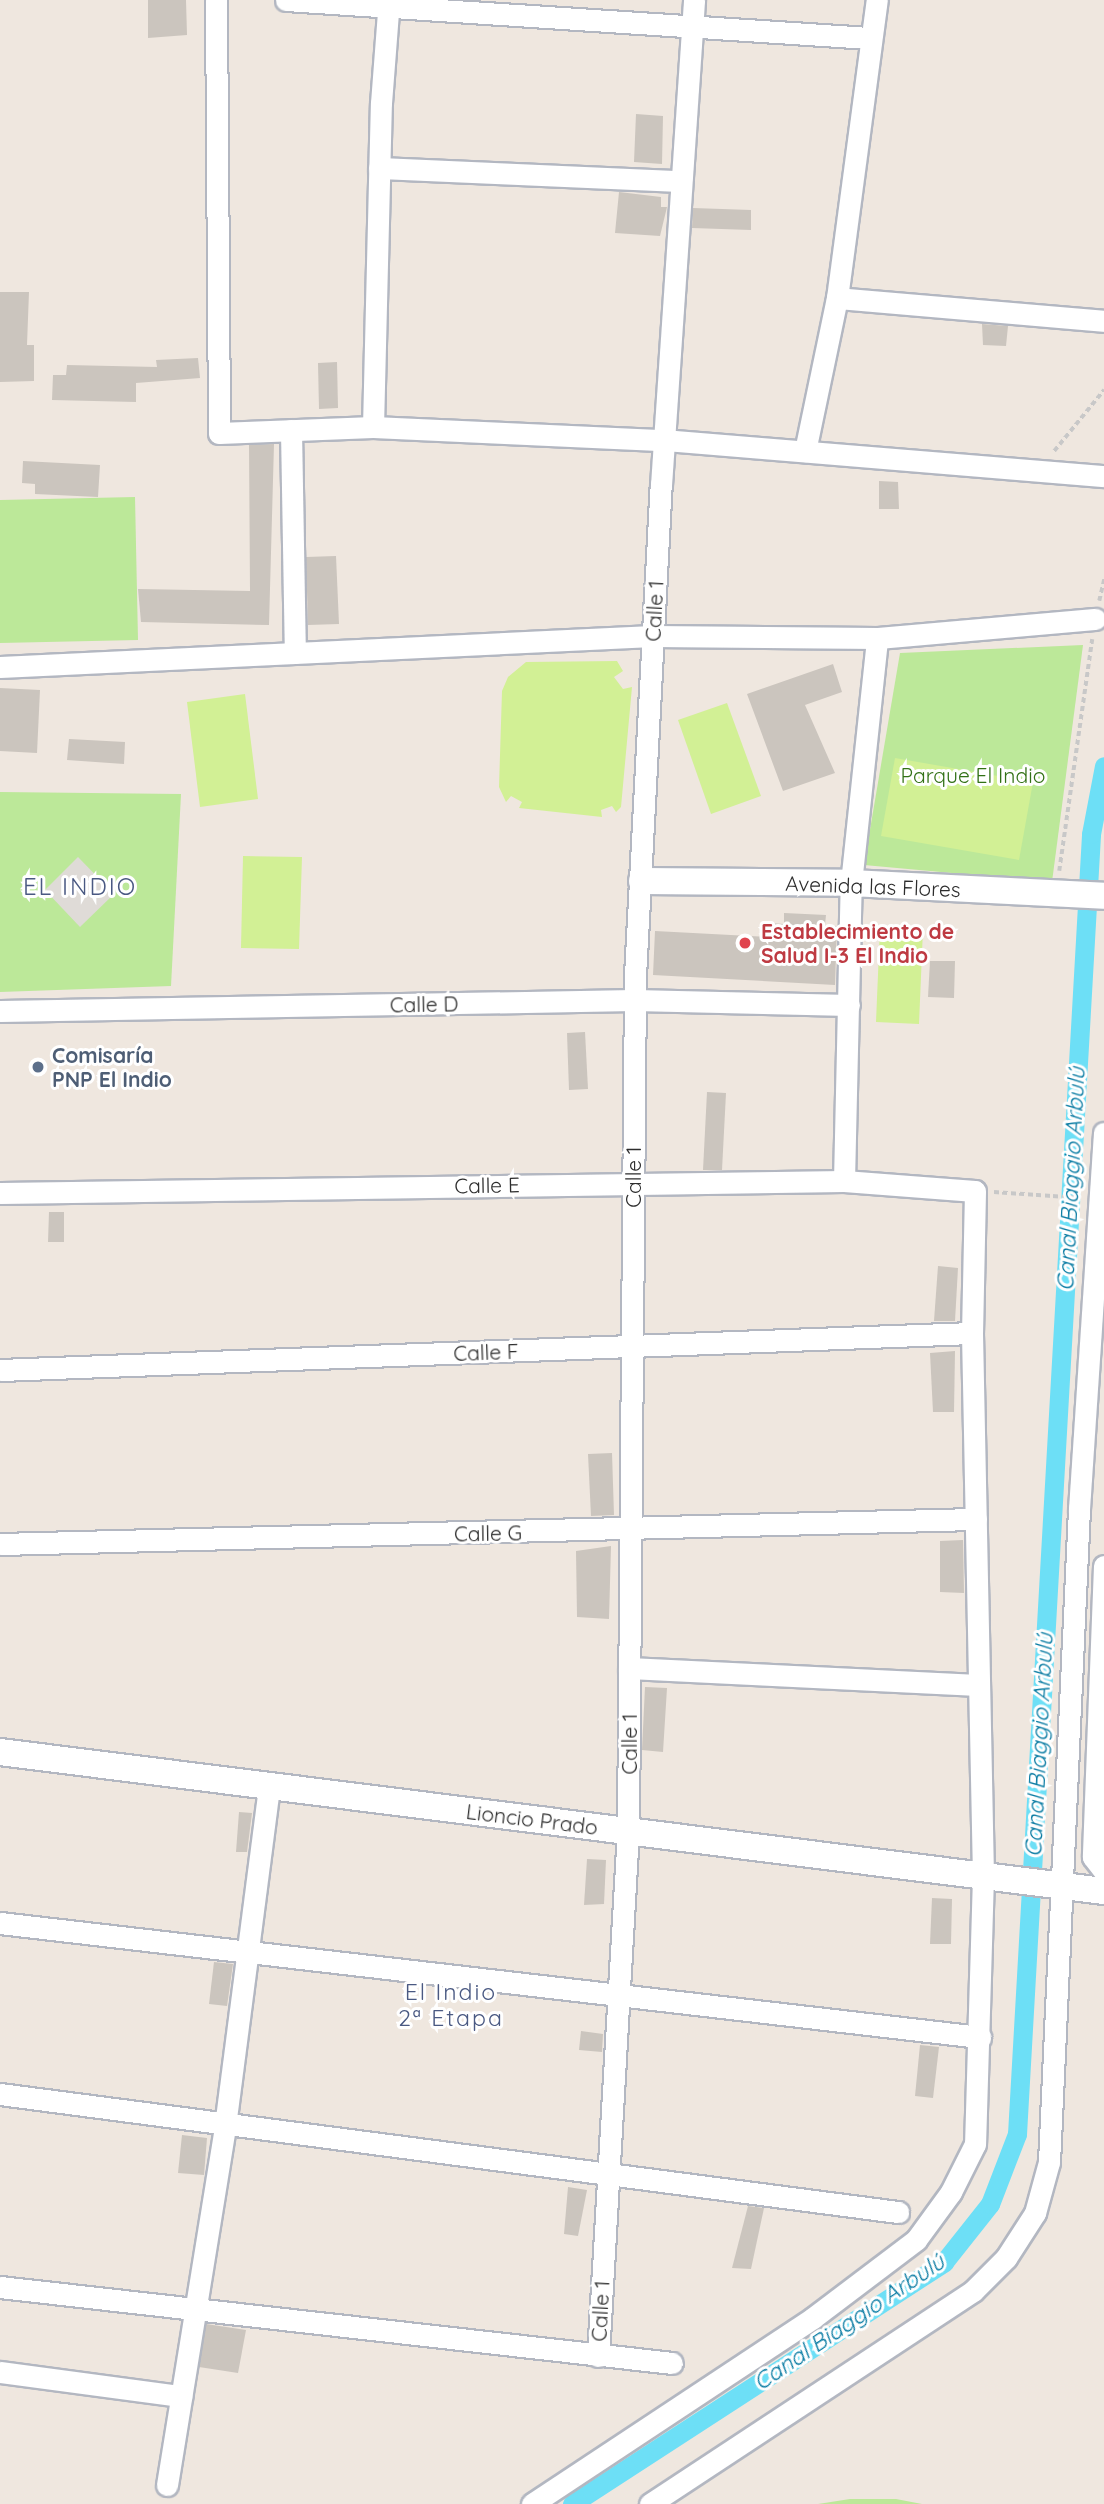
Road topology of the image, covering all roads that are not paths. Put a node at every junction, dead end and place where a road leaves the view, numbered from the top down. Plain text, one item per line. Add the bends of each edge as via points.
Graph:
1 (216, 0) edge
2 (286, 0) edge
3 (694, 0) edge
4 (877, 0) edge
5 (389, 5) edge
6 (692, 29) junction
7 (869, 38) junction
8 (379, 168) junction
9 (681, 181) junction
10 (837, 298) junction
11 (1104, 321) edge
12 (373, 427) junction
13 (291, 430) junction
14 (664, 440) junction
15 (805, 451) junction
16 (1104, 475) edge
17 (1095, 619) road end
18 (652, 636) junction
19 (877, 638) junction
20 (295, 653) junction
21 (0, 667) edge
22 (642, 881) junction
23 (851, 883) junction
24 (1104, 896) edge
25 (634, 1000) junction
26 (849, 1005) junction
27 (0, 1010) edge
28 (1104, 1133) edge
29 (844, 1181) junction
30 (633, 1182) junction
31 (0, 1194) edge
32 (972, 1333) junction
33 (632, 1347) junction
34 (0, 1370) edge
35 (976, 1519) junction
36 (631, 1530) junction
37 (0, 1544) edge
38 (1104, 1566) edge
39 (1104, 1573) edge
40 (629, 1668) junction
41 (978, 1685) junction
42 (1101, 1741) edge
43 (0, 1752) edge
44 (270, 1786) junction
45 (628, 1831) junction
46 (1104, 1871) edge
47 (990, 1877) junction
48 (1053, 1884) junction
49 (1104, 1891) edge
50 (0, 1923) edge
51 (248, 1949) junction
52 (619, 1993) junction
53 (980, 2038) junction
54 (0, 2094) edge
55 (225, 2126) junction
56 (608, 2173) junction
57 (898, 2212) dead end
58 (0, 2287) edge
59 (197, 2307) junction
60 (598, 2356) junction
61 (672, 2363) dead end
62 (0, 2372) edge
63 (181, 2396) junction
64 (167, 2485) dead end
65 (531, 2504) edge
66 (650, 2504) edge

1 - 13 street via 219,433
2 - 5 street
3 - 6 street, Calle 1
4 - 7 street
5 - 6 street
5 - 8 street
6 - 7 street
6 - 9 street, Calle 1
7 - 10 street
8 - 9 street
8 - 12 street
9 - 14 street, Calle 1
10 - 11 street
10 - 15 street
12 - 13 street
12 - 14 street
13 - 20 street
14 - 15 street
14 - 18 street, Calle 1
15 - 16 street
17 - 19 street
18 - 19 street
18 - 20 street
18 - 22 street, Calle 1
19 - 23 street
20 - 21 street
22 - 23 street, Avenida las Flores
22 - 25 street, Calle 1
23 - 24 street, Avenida las Flores
23 - 26 street
25 - 26 street, Calle D
25 - 27 street, Calle D
25 - 30 street, Calle 1
26 - 29 street
28 - 48 street
29 - 30 street, Calle E
29 - 32 street, Calle E via 975,1191
30 - 31 street, Calle E
30 - 33 street, Calle 1
32 - 33 street, Calle F
32 - 35 street
33 - 34 street, Calle F
33 - 36 street, Calle 1
35 - 36 street, Calle G
35 - 41 street
36 - 37 street, Calle G
36 - 40 street, Calle 1
38 - 39 street
39 - 42 street
40 - 41 street
40 - 45 street, Calle 1
41 - 47 street
42 - 46 street via 1093,1857
43 - 44 street, Lioncio Prado
44 - 45 street, Lioncio Prado
44 - 51 street
45 - 47 street, Lioncio Prado
45 - 52 street, Calle 1
47 - 48 street, Lioncio Prado
47 - 53 street
48 - 49 street, Lioncio Prado
48 - 66 street via 1049,2162 1035,2213 1006,2258 973,2291 899,2343
50 - 51 street
51 - 52 street
51 - 55 street
52 - 53 street
52 - 56 street, Calle 1
53 - 65 street via 975,2144 951,2192 916,2240 813,2318
54 - 55 street
55 - 56 street
55 - 59 street
56 - 57 street
56 - 60 street, Calle 1
58 - 59 street
59 - 60 street
59 - 63 street
60 - 61 street
62 - 63 street
63 - 64 street

